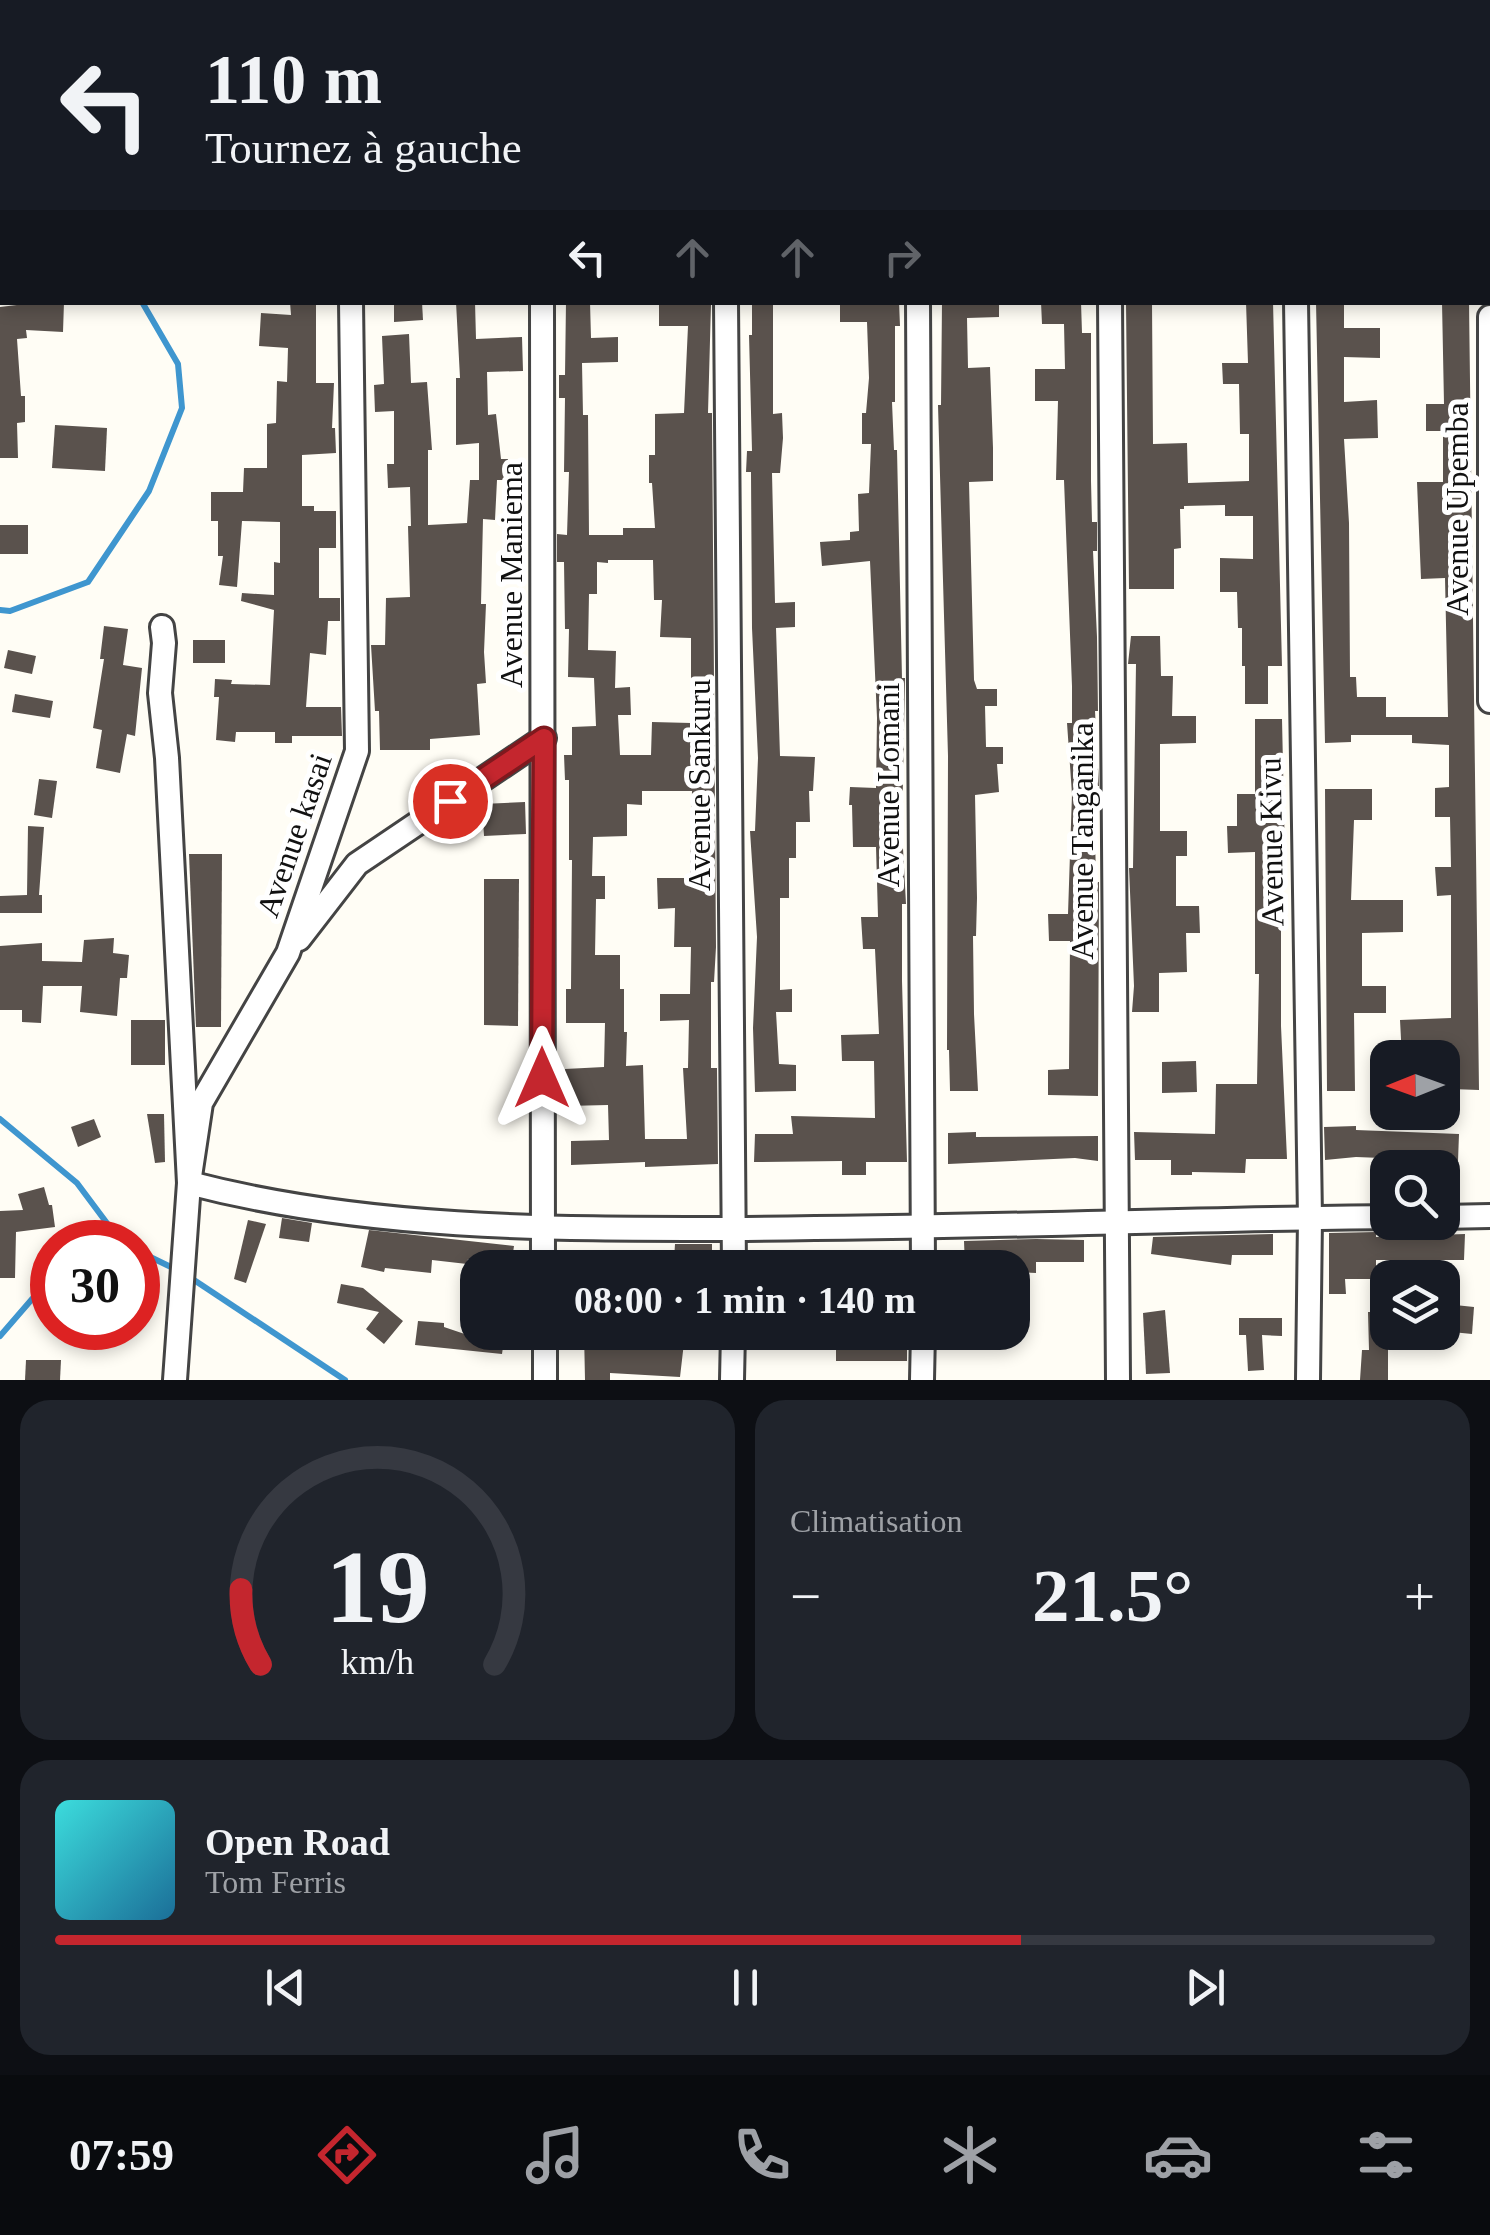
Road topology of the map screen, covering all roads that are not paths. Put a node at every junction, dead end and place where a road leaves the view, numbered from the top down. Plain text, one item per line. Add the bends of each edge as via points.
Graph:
1 (352, 305) edge
2 (542, 305) edge
3 (726, 305) edge
4 (918, 305) edge
5 (1110, 305) edge
6 (1296, 305) edge
7 (1490, 317) edge
8 (162, 627) dead end
9 (1490, 700) edge
10 (544, 738) junction
11 (288, 953) junction
12 (188, 1183) junction
13 (1490, 1216) edge
14 (1370, 1217) edge
15 (1460, 1217) edge
16 (1310, 1218) junction
17 (1116, 1222) junction
18 (735, 1228) junction
19 (924, 1228) junction
20 (542, 1230) junction
21 (543, 1250) edge
22 (734, 1250) edge
23 (923, 1250) edge
24 (545, 1350) edge
25 (733, 1350) edge
26 (923, 1350) edge
27 (546, 1376) edge
28 (174, 1380) edge
29 (732, 1380) edge
30 (922, 1380) edge
31 (1118, 1380) edge
32 (1308, 1380) edge

1 - 11 street, Avenue kasai via 358,751
2 - 10 street, Avenue Maniema
3 - 18 street, Avenue Sankuru
4 - 19 street, Avenue Lomani
5 - 17 street, Avenue Tanganika
6 - 16 street, Avenue Kivu
7 - 9 street, Avenue Upemba
8 - 12 street via 160,693
10 - 11 street via 357,864
10 - 20 street, Avenue Maniema
11 - 12 street, Avenue kasai via 201,1103
12 - 20 street via 305,1209
12 - 28 street
13 - 15 street
14 - 16 street
16 - 17 street
16 - 32 street, Avenue Kivu
17 - 19 street
17 - 31 street, Avenue Tanganika
18 - 19 street
18 - 20 street
18 - 22 street, Avenue Sankuru
19 - 23 street, Avenue Lomani
20 - 21 street, Avenue Maniema
24 - 27 street
25 - 29 street
26 - 30 street

